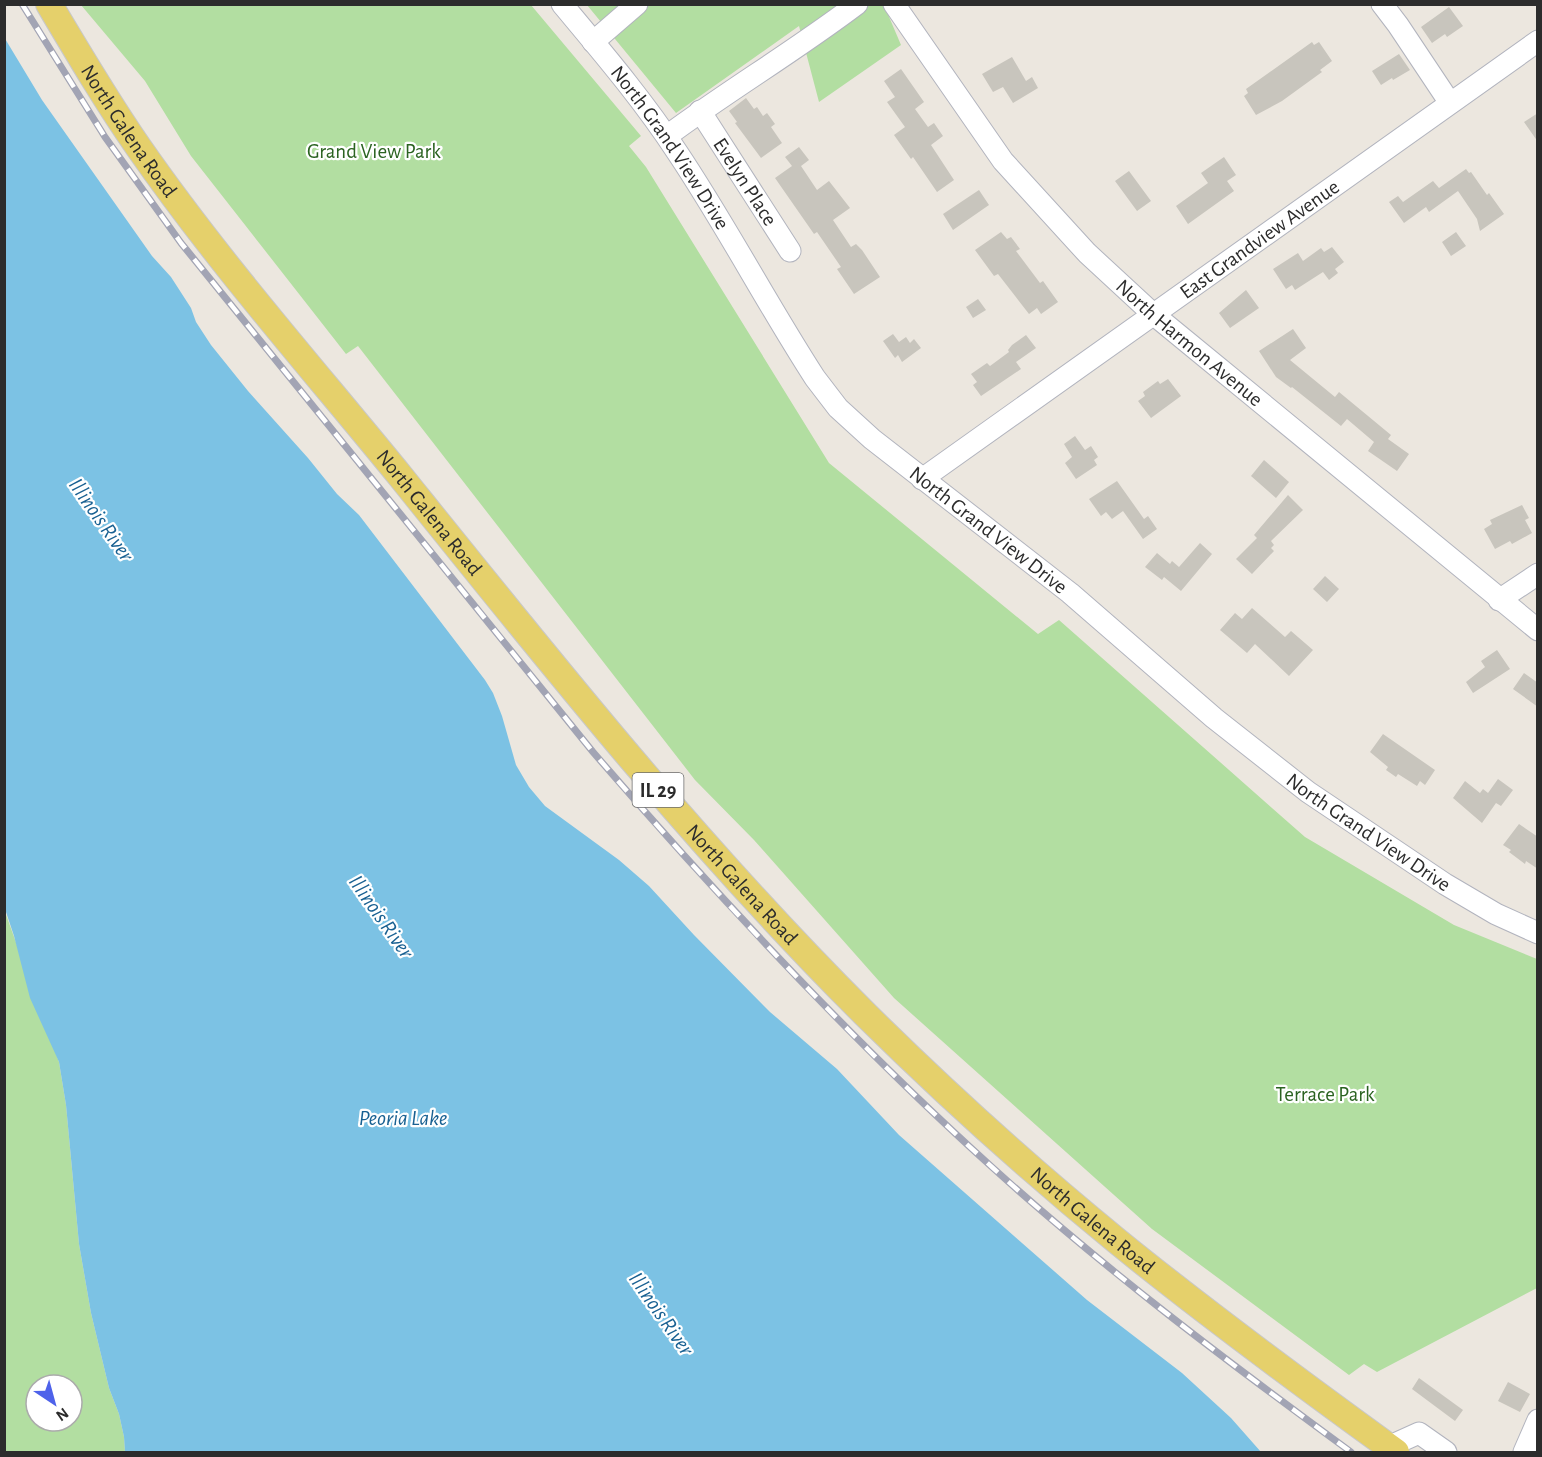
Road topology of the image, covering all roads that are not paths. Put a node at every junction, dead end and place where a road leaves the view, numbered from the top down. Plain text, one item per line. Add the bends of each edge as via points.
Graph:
1 (49, 4) edge
2 (562, 4) edge
3 (637, 4) edge
4 (857, 4) edge
5 (894, 4) edge
6 (1382, 4) edge
7 (1538, 41) edge
8 (593, 42) junction
9 (1450, 103) junction
10 (700, 111) junction
11 (667, 136) junction
12 (790, 251) dead end
13 (1153, 314) junction
14 (922, 479) junction
15 (1538, 574) edge
16 (1499, 600) junction
17 (1538, 630) edge
18 (1538, 933) edge
19 (1538, 1420) edge
20 (1392, 1450) edge
21 (1446, 1452) edge
22 (1524, 1452) edge

1 - 20 main road, North Galena Road / IL 29 via 135,141 213,247 585,704 771,917 912,1059 1080,1210 1244,1341
2 - 8 street, North Grand View Drive
3 - 8 street
4 - 10 street
5 - 13 street, North Harmon Avenue via 1003,161 1087,253
6 - 9 street
7 - 9 street, East Grandview Avenue
8 - 11 street, North Grand View Drive
9 - 13 street, East Grandview Avenue
10 - 11 street
10 - 12 street, Evelyn Place
11 - 14 street, North Grand View Drive via 824,390 857,426
13 - 14 street, East Grandview Avenue
13 - 16 street, North Harmon Avenue
14 - 18 street, North Grand View Drive via 1078,600 1214,718 1308,792 1445,884
15 - 16 street
16 - 17 street, North Harmon Avenue
19 - 22 street
20 - 21 street via 1419,1433

